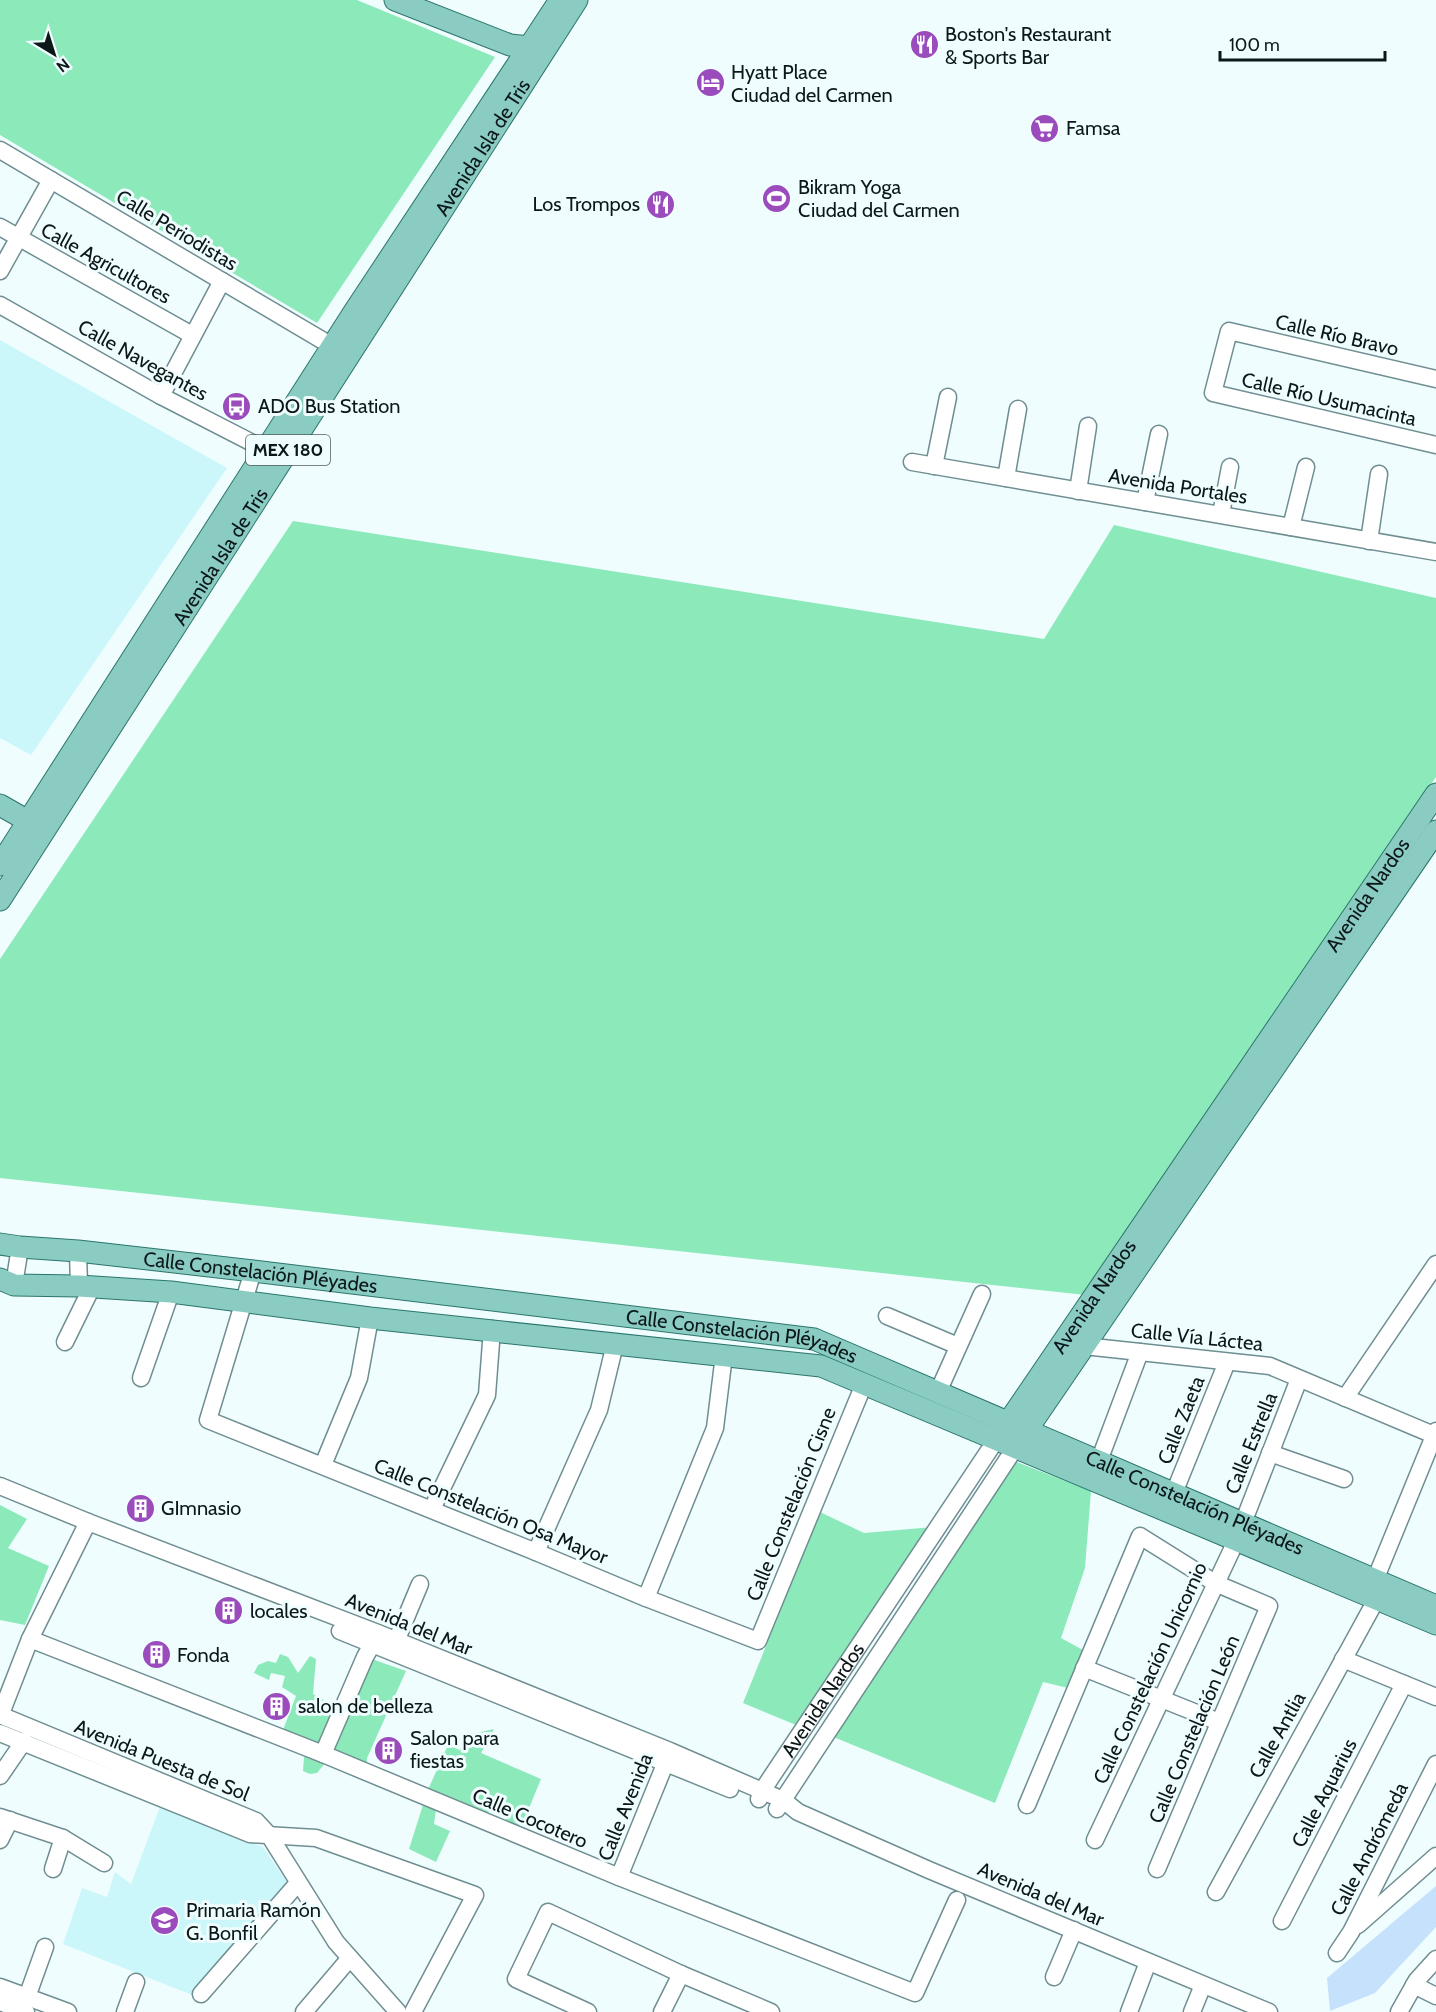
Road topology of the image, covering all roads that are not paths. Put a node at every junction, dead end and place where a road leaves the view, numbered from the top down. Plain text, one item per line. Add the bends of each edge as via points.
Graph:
1 (427, 0) edge
2 (560, 0) edge
3 (570, 0) edge
4 (577, 0) edge
5 (402, 1) edge
6 (497, 34) junction
7 (545, 35) junction
8 (518, 77) junction
9 (0, 150) edge
10 (51, 180) junction
11 (0, 227) edge
12 (19, 237) junction
13 (0, 270) edge
14 (222, 281) junction
15 (0, 305) edge
16 (192, 335) junction
17 (333, 346) junction
18 (1436, 380) edge
19 (1213, 393) joint
20 (161, 396) junction
21 (948, 397) dead end
22 (1018, 410) dead end
23 (1088, 426) dead end
24 (1159, 434) dead end
25 (1436, 445) edge
26 (266, 450) junction
27 (912, 462) dead end
28 (934, 466) junction
29 (1230, 467) dead end
30 (1306, 467) dead end
31 (1379, 474) dead end
32 (1006, 478) junction
33 (1078, 491) junction
34 (1145, 502) junction
35 (1221, 514) junction
36 (1291, 526) junction
37 (1369, 541) junction
38 (1436, 552) edge
39 (1436, 794) edge
40 (0, 805) edge
41 (28, 821) junction
42 (1436, 831) edge
43 (7, 840) edge
44 (0, 865) edge
45 (0, 900) edge
46 (10, 1246) edge
47 (78, 1251) junction
48 (1436, 1264) edge
49 (253, 1271) junction
50 (7, 1282) edge
51 (85, 1286) junction
52 (171, 1292) junction
53 (982, 1294) dead end
54 (245, 1302) junction
55 (886, 1316) dead end
56 (369, 1318) junction
57 (492, 1329) junction
58 (65, 1342) dead end
59 (615, 1344) junction
60 (828, 1345) junction
61 (1084, 1346) junction
62 (958, 1347) junction
63 (1140, 1352) junction
64 (724, 1355) junction
65 (1227, 1362) junction
66 (821, 1366) junction
67 (141, 1378) dead end
68 (1299, 1378) junction
69 (864, 1384) junction
70 (938, 1392) junction
71 (1345, 1398) junction
72 (1018, 1426) junction
73 (1435, 1434) edge
74 (1006, 1444) junction
75 (1270, 1453) junction
76 (1099, 1461) junction
77 (322, 1465) junction
78 (1344, 1479) dead end
79 (0, 1486) edge
80 (1174, 1493) junction
81 (0, 1497) edge
82 (432, 1509) junction
83 (86, 1527) junction
84 (1239, 1532) junction
85 (536, 1552) junction
86 (1215, 1583) junction
87 (420, 1584) dead end
88 (1375, 1590) junction
89 (646, 1598) junction
90 (1436, 1606) edge
91 (1436, 1624) edge
92 (30, 1639) junction
93 (375, 1639) junction
94 (758, 1641) joint
95 (394, 1646) junction
96 (1343, 1659) junction
97 (1084, 1668) junction
98 (1404, 1684) junction
99 (1436, 1697) edge
100 (1160, 1699) junction
101 (0, 1716) edge
102 (1219, 1722) junction
103 (0, 1733) edge
104 (24, 1742) junction
105 (49, 1745) junction
106 (323, 1754) junction
107 (668, 1757) junction
108 (1436, 1764) edge
109 (0, 1776) edge
110 (760, 1796) junction
111 (780, 1804) junction
112 (1027, 1805) dead end
113 (5, 1818) edge
114 (269, 1835) junction
115 (63, 1838) junction
116 (0, 1840) edge
117 (1095, 1840) dead end
118 (1436, 1856) edge
119 (104, 1863) dead end
120 (53, 1869) dead end
121 (1157, 1869) dead end
122 (620, 1878) junction
123 (298, 1883) junction
124 (1216, 1892) dead end
125 (957, 1900) dead end
126 (1282, 1921) dead end
127 (1074, 1930) junction
128 (1351, 1932) junction
129 (45, 1947) dead end
130 (1337, 1953) dead end
131 (350, 1958) junction
132 (1436, 1959) edge
133 (1148, 1962) junction
134 (681, 1974) junction
135 (1054, 1977) dead end
136 (136, 1982) dead end
137 (1203, 1985) junction
138 (1414, 1985) junction
139 (0, 1987) edge
140 (201, 1994) dead end
141 (1436, 1996) edge
142 (0, 2002) edge
143 (25, 2007) edge
144 (68, 2012) edge
145 (125, 2012) edge
146 (304, 2012) edge
147 (397, 2012) edge
148 (413, 2012) edge
149 (588, 2012) edge
150 (662, 2012) edge
151 (770, 2012) edge
152 (1129, 2012) edge
153 (1192, 2012) edge
154 (1266, 2012) edge
155 (1399, 2012) edge

1 - 6 main road
2 - 7 main road, Avenida Isla de Tris / MEX 180
3 - 7 main road via 558,22
4 - 7 main road, Avenida Isla de Tris / MEX 180
5 - 6 main road
6 - 7 main road via 527,31
6 - 7 main road via 510,45
6 - 8 main road via 510,68
7 - 8 main road, Avenida Isla de Tris / MEX 180
8 - 17 main road, Avenida Isla de Tris / MEX 180
8 - 45 main road, Avenida Isla de Tris / MEX 180
9 - 10 street, Calle Periodistas
10 - 12 street
10 - 14 street, Calle Periodistas
11 - 12 street, Calle Agricultores
12 - 13 street
12 - 16 street, Calle Agricultores
14 - 16 street
14 - 17 street, Calle Periodistas
15 - 20 street, Calle Navegantes
16 - 20 street
17 - 26 main road, Avenida Isla de Tris / MEX 180
18 - 19 street, Calle Río Bravo via 1229,331
19 - 25 street, Calle Río Usumacinta
20 - 26 street, Calle Navegantes
21 - 28 street
22 - 32 street
23 - 33 street
24 - 34 street
26 - 41 main road, Avenida Isla de Tris / MEX 180
27 - 28 street, Avenida Portales
28 - 32 street, Avenida Portales
29 - 35 street
30 - 36 street
31 - 37 street
32 - 33 street, Avenida Portales
33 - 34 street, Avenida Portales
34 - 35 street, Avenida Portales
35 - 36 street, Avenida Portales
36 - 37 street, Avenida Portales
37 - 38 street, Avenida Portales
39 - 72 main road, Avenida Nardos
40 - 41 main road
41 - 43 main road, Avenida Isla de Tris / MEX 180
42 - 61 main road, Avenida Nardos
43 - 44 main road, Avenida Isla de Tris / MEX 180
46 - 47 main road, Calle Constelación Pléyades
46 - 50 street
47 - 49 main road, Calle Constelación Pléyades
47 - 51 street
48 - 71 street
49 - 54 street
49 - 60 main road, Calle Constelación Pléyades via 814,1339
50 - 51 main road, Calle Constelación Pléyades
51 - 52 main road, Calle Constelación Pléyades
51 - 58 street
52 - 54 main road, Calle Constelación Pléyades
52 - 67 street
53 - 62 street
54 - 56 main road, Calle Constelación Pléyades
54 - 77 street, Calle Constelación Osa Mayor via 208,1420
55 - 62 street
56 - 57 main road, Calle Constelación Pléyades
56 - 77 street via 359,1377
57 - 59 main road, Calle Constelación Pléyades
57 - 82 street via 487,1395
59 - 64 main road, Calle Constelación Pléyades
59 - 85 street via 599,1410
60 - 66 street
60 - 70 main road, Calle Constelación Pléyades
61 - 63 street, Calle Vía Láctea
61 - 72 main road, Avenida Nardos
62 - 70 street
63 - 65 street, Calle Vía Láctea
63 - 76 street
64 - 66 main road, Calle Constelación Pléyades
64 - 89 street via 715,1428
65 - 68 street, Calle Vía Láctea via 1270,1366
65 - 80 street, Calle Zaeta
66 - 69 main road, Calle Constelación Pléyades
68 - 71 street, Calle Vía Láctea
68 - 75 street, Calle Estrella
69 - 74 main road, Calle Constelación Pléyades
69 - 94 street, Calle Constelación Cisne
70 - 72 main road, Calle Constelación Pléyades
71 - 73 street, Calle Vía Láctea
72 - 74 main road, Avenida Nardos
72 - 76 main road, Calle Constelación Pléyades
73 - 88 street, Calle Antlia
74 - 84 main road, Calle Constelación Pléyades
74 - 110 street, Avenida Nardos
74 - 111 street, Avenida Nardos
75 - 78 street
75 - 84 street, Calle Estrella
76 - 80 main road, Calle Constelación Pléyades
77 - 82 street, Calle Constelación Osa Mayor
79 - 83 street, Avenida del Mar
80 - 84 main road, Calle Constelación Pléyades
81 - 83 street, Avenida del Mar
82 - 85 street, Calle Constelación Osa Mayor
83 - 92 street
83 - 93 street, Avenida del Mar
83 - 93 street, Avenida del Mar via 307,1598
84 - 86 street, Calle Constelación Unicornio
84 - 88 main road, Calle Constelación Pléyades
85 - 89 street, Calle Constelación Osa Mayor
86 - 97 street via 1140,1536
86 - 100 street, Calle Constelación Unicornio
86 - 102 street, Calle Constelación León via 1269,1606
87 - 95 street
88 - 90 main road, Calle Constelación Pléyades
88 - 91 main road, Calle Constelación Pléyades
88 - 96 street, Calle Antlia
89 - 94 street, Calle Constelación Osa Mayor
92 - 101 street
92 - 106 street, Calle Cocotero
93 - 95 street, Avenida del Mar
93 - 106 street
95 - 107 street, Avenida del Mar
96 - 98 street
96 - 124 street, Calle Antlia
97 - 100 street
97 - 112 street
98 - 99 street
98 - 126 street, Calle Aquarius
100 - 102 street
100 - 117 street, Calle Constelación Unicornio
101 - 105 street, Avenida Puesta de Sol
102 - 121 street, Calle Constelación León
103 - 104 street, Avenida Puesta de Sol
104 - 105 street, Avenida Puesta de Sol
104 - 109 street
105 - 114 street, Avenida Puesta de Sol via 197,1805 256,1821
106 - 122 street, Calle Cocotero
107 - 110 street, Avenida del Mar
107 - 122 street, Calle Avenida
108 - 128 street, Calle Andrómeda
110 - 111 street, Avenida del Mar
111 - 127 street, Avenida del Mar
113 - 115 street
113 - 116 street
114 - 123 street
114 - 148 street via 316,1838 475,1895
115 - 119 street
115 - 120 street
118 - 128 street
122 - 125 street, Calle Cocotero via 915,1993
123 - 131 street
123 - 140 street
127 - 133 street, Avenida del Mar
127 - 135 street
128 - 130 street, Calle Andrómeda
129 - 143 street
131 - 146 street
131 - 147 street
132 - 138 street
133 - 137 street, Avenida del Mar
133 - 152 street
134 - 149 street via 548,1912 516,1979
134 - 150 street
134 - 151 street
136 - 145 street
137 - 153 street
137 - 154 street, Avenida del Mar
138 - 141 street
138 - 155 street
139 - 143 street
142 - 143 street
143 - 144 street

